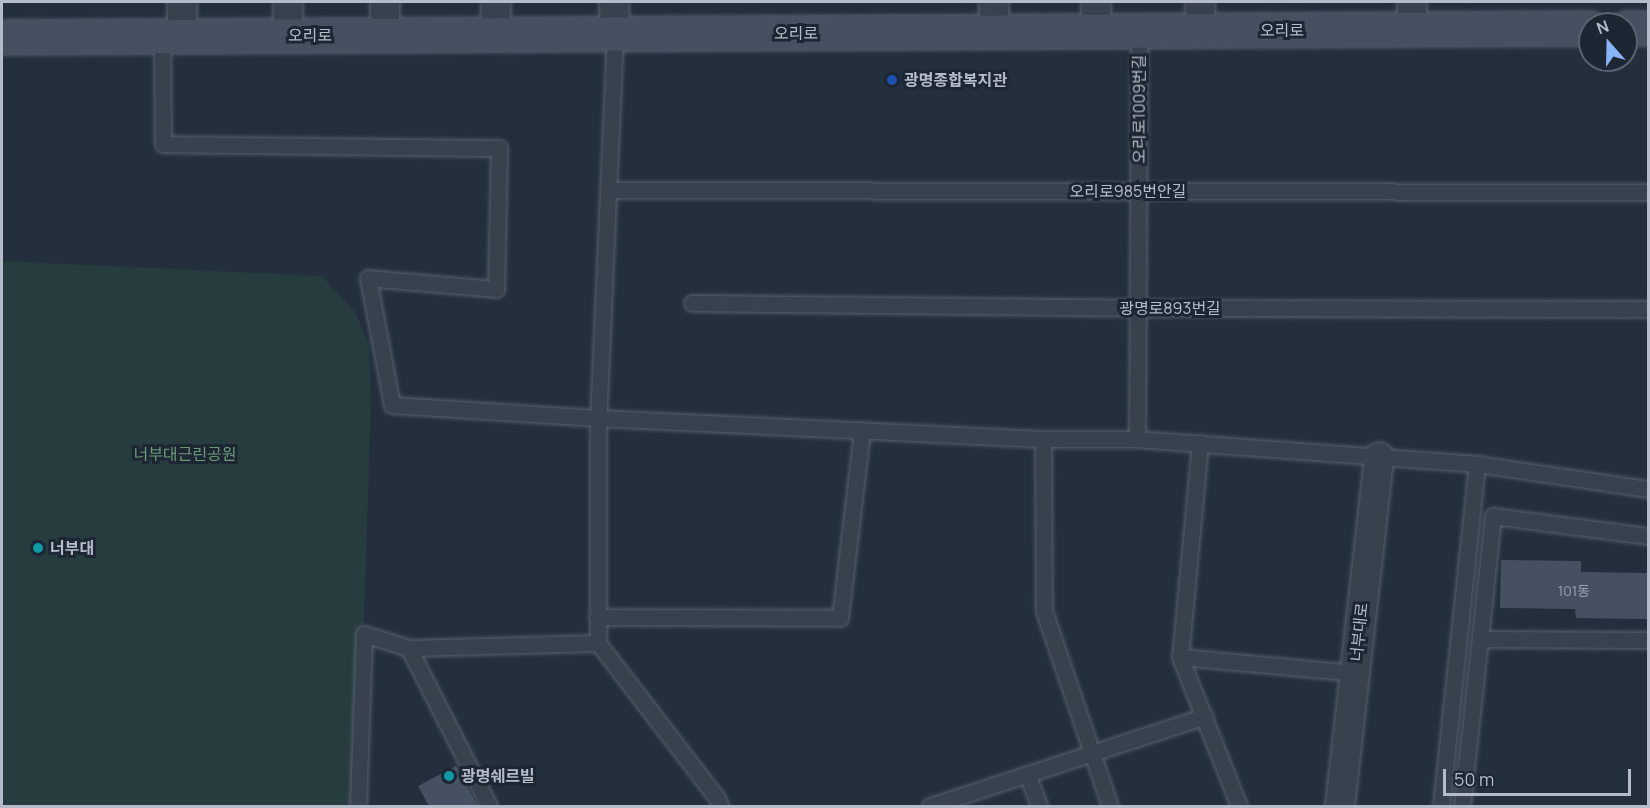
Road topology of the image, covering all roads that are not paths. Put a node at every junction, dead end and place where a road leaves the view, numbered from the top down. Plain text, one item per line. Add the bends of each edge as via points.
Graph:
1 (182, 2) edge
2 (288, 2) edge
3 (385, 2) edge
4 (495, 2) edge
5 (614, 2) edge
6 (994, 16) edge
7 (1096, 16) edge
8 (1200, 16) edge
9 (1412, 16) edge
10 (1578, 27) edge
11 (1139, 31) junction
12 (495, 34) junction
13 (615, 34) junction
14 (288, 35) junction
15 (385, 35) junction
16 (172, 36) junction
17 (2, 37) edge
18 (608, 190) junction
19 (1139, 191) junction
20 (1648, 192) edge
21 (692, 303) dead end
22 (1139, 308) junction
23 (1648, 309) edge
24 (598, 418) junction
25 (862, 430) junction
26 (1043, 439) junction
27 (1137, 439) junction
28 (1200, 443) junction
29 (1379, 457) junction
30 (1477, 464) junction
31 (1648, 489) edge
32 (1648, 536) edge
33 (597, 617) junction
34 (1480, 639) junction
35 (1648, 640) edge
36 (598, 643) junction
37 (409, 648) junction
38 (1180, 657) junction
39 (1355, 673) junction
40 (1205, 716) junction
41 (1090, 752) junction
42 (1027, 774) junction
43 (358, 807) edge
44 (489, 807) edge
45 (720, 807) edge
46 (930, 807) edge
47 (1038, 807) edge
48 (1110, 807) edge
49 (1239, 807) edge
50 (1340, 807) edge
51 (1441, 807) edge
52 (1462, 807) edge

1 - 16 street
2 - 14 street
3 - 15 street
4 - 12 street
5 - 13 street
6 - 7 main road, 오리로
6 - 13 main road, 오리로
7 - 11 main road, 오리로
8 - 9 main road, 오리로
8 - 11 main road, 오리로
9 - 10 main road, 오리로
11 - 19 lane, 오리로1009번길
12 - 13 main road, 오리로
12 - 15 main road, 오리로
13 - 18 lane
14 - 15 main road, 오리로
14 - 16 main road, 오리로
16 - 17 main road, 오리로
16 - 24 lane via 163,144 499,148 496,289 368,279 392,405
18 - 19 lane, 오리로985번안길
18 - 24 lane
19 - 20 lane, 오리로985번안길
19 - 22 lane, 오리로1009번길
21 - 22 lane, 광명로893번길
22 - 23 lane, 광명로893번길
22 - 27 lane, 오리로1009번길
24 - 25 lane
24 - 33 lane
25 - 26 lane
25 - 33 lane via 840,618
26 - 27 lane
26 - 41 lane via 1044,612
27 - 28 lane
28 - 29 lane
28 - 38 lane
29 - 30 lane
29 - 39 street, 너부대로
30 - 31 lane
30 - 51 lane
32 - 34 lane via 1493,516
33 - 36 lane
34 - 35 lane
34 - 52 lane
36 - 37 lane
36 - 45 lane
37 - 43 lane via 364,634
37 - 44 lane
38 - 39 lane
38 - 40 lane
39 - 50 street, 너부대로
40 - 41 lane
40 - 49 lane
41 - 42 lane
41 - 48 lane
42 - 46 lane
42 - 47 lane

